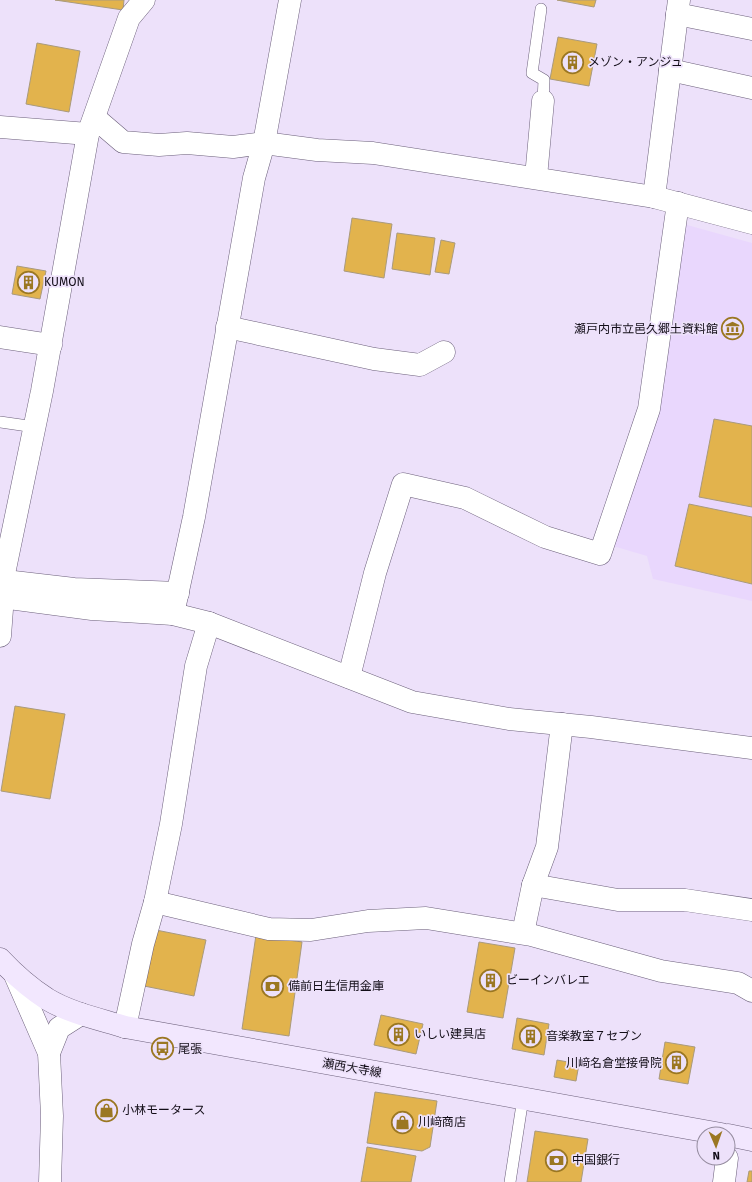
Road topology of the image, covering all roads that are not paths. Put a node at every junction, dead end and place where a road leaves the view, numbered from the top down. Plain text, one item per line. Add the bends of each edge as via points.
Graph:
1 (144, 0) edge
2 (290, 0) edge
3 (678, 7) edge
4 (541, 9) dead end
5 (752, 29) edge
6 (670, 70) junction
7 (752, 88) edge
8 (543, 101) joint
9 (91, 126) junction
10 (0, 127) edge
11 (264, 144) junction
12 (536, 177) junction
13 (654, 197) junction
14 (678, 203) junction
15 (752, 223) edge
16 (227, 327) junction
17 (0, 337) edge
18 (51, 345) junction
19 (444, 352) dead end
20 (0, 422) edge
21 (35, 428) junction
22 (3, 592) edge
23 (175, 604) junction
24 (209, 623) junction
25 (0, 636) edge
26 (349, 677) junction
27 (562, 724) junction
28 (752, 748) edge
29 (533, 885) junction
30 (155, 902) junction
31 (752, 910) edge
32 (523, 933) junction
33 (0, 959) edge
34 (15, 975) junction
35 (752, 991) edge
36 (81, 1014) junction
37 (125, 1027) junction
38 (49, 1053) junction
39 (523, 1098) junction
40 (696, 1134) edge
41 (736, 1140) edge
42 (752, 1140) edge
43 (726, 1166) edge
44 (50, 1182) edge
45 (510, 1182) edge
46 (724, 1182) edge

1 - 9 street via 129,18
2 - 11 street
3 - 5 street
3 - 6 street
4 - 8 lane via 532,72 544,80
6 - 7 street
6 - 13 street
8 - 12 street
9 - 10 street
9 - 11 street via 123,142 233,147
9 - 18 street
11 - 12 street via 373,153
11 - 16 street via 254,178
12 - 13 street
13 - 14 street
14 - 15 street
14 - 26 street via 649,409 600,554 545,537 465,498 403,484 375,573
16 - 19 street via 374,358 420,365
16 - 23 street via 194,517
17 - 18 street
18 - 21 street
20 - 21 lane
21 - 22 street via 5,569
22 - 23 street via 92,609
22 - 25 street
23 - 24 street
24 - 26 street
24 - 30 street via 196,666 172,817
26 - 27 street via 412,702 509,719
27 - 28 street
27 - 29 street via 547,847
29 - 31 street via 618,900 685,900
29 - 32 street
30 - 32 street via 269,929 310,930 368,921 426,918
30 - 37 street
32 - 35 street via 661,971 738,983
33 - 34 main road, 瀬西大寺線
34 - 36 main road, 瀬西大寺線 via 47,999
34 - 38 street
36 - 37 main road, 瀬西大寺線
36 - 38 street via 59,1028
37 - 39 main road, 瀬西大寺線
38 - 44 street via 52,1116
39 - 40 main road, 瀬西大寺線
39 - 45 lane
41 - 42 main road, 瀬西大寺線
43 - 46 street

